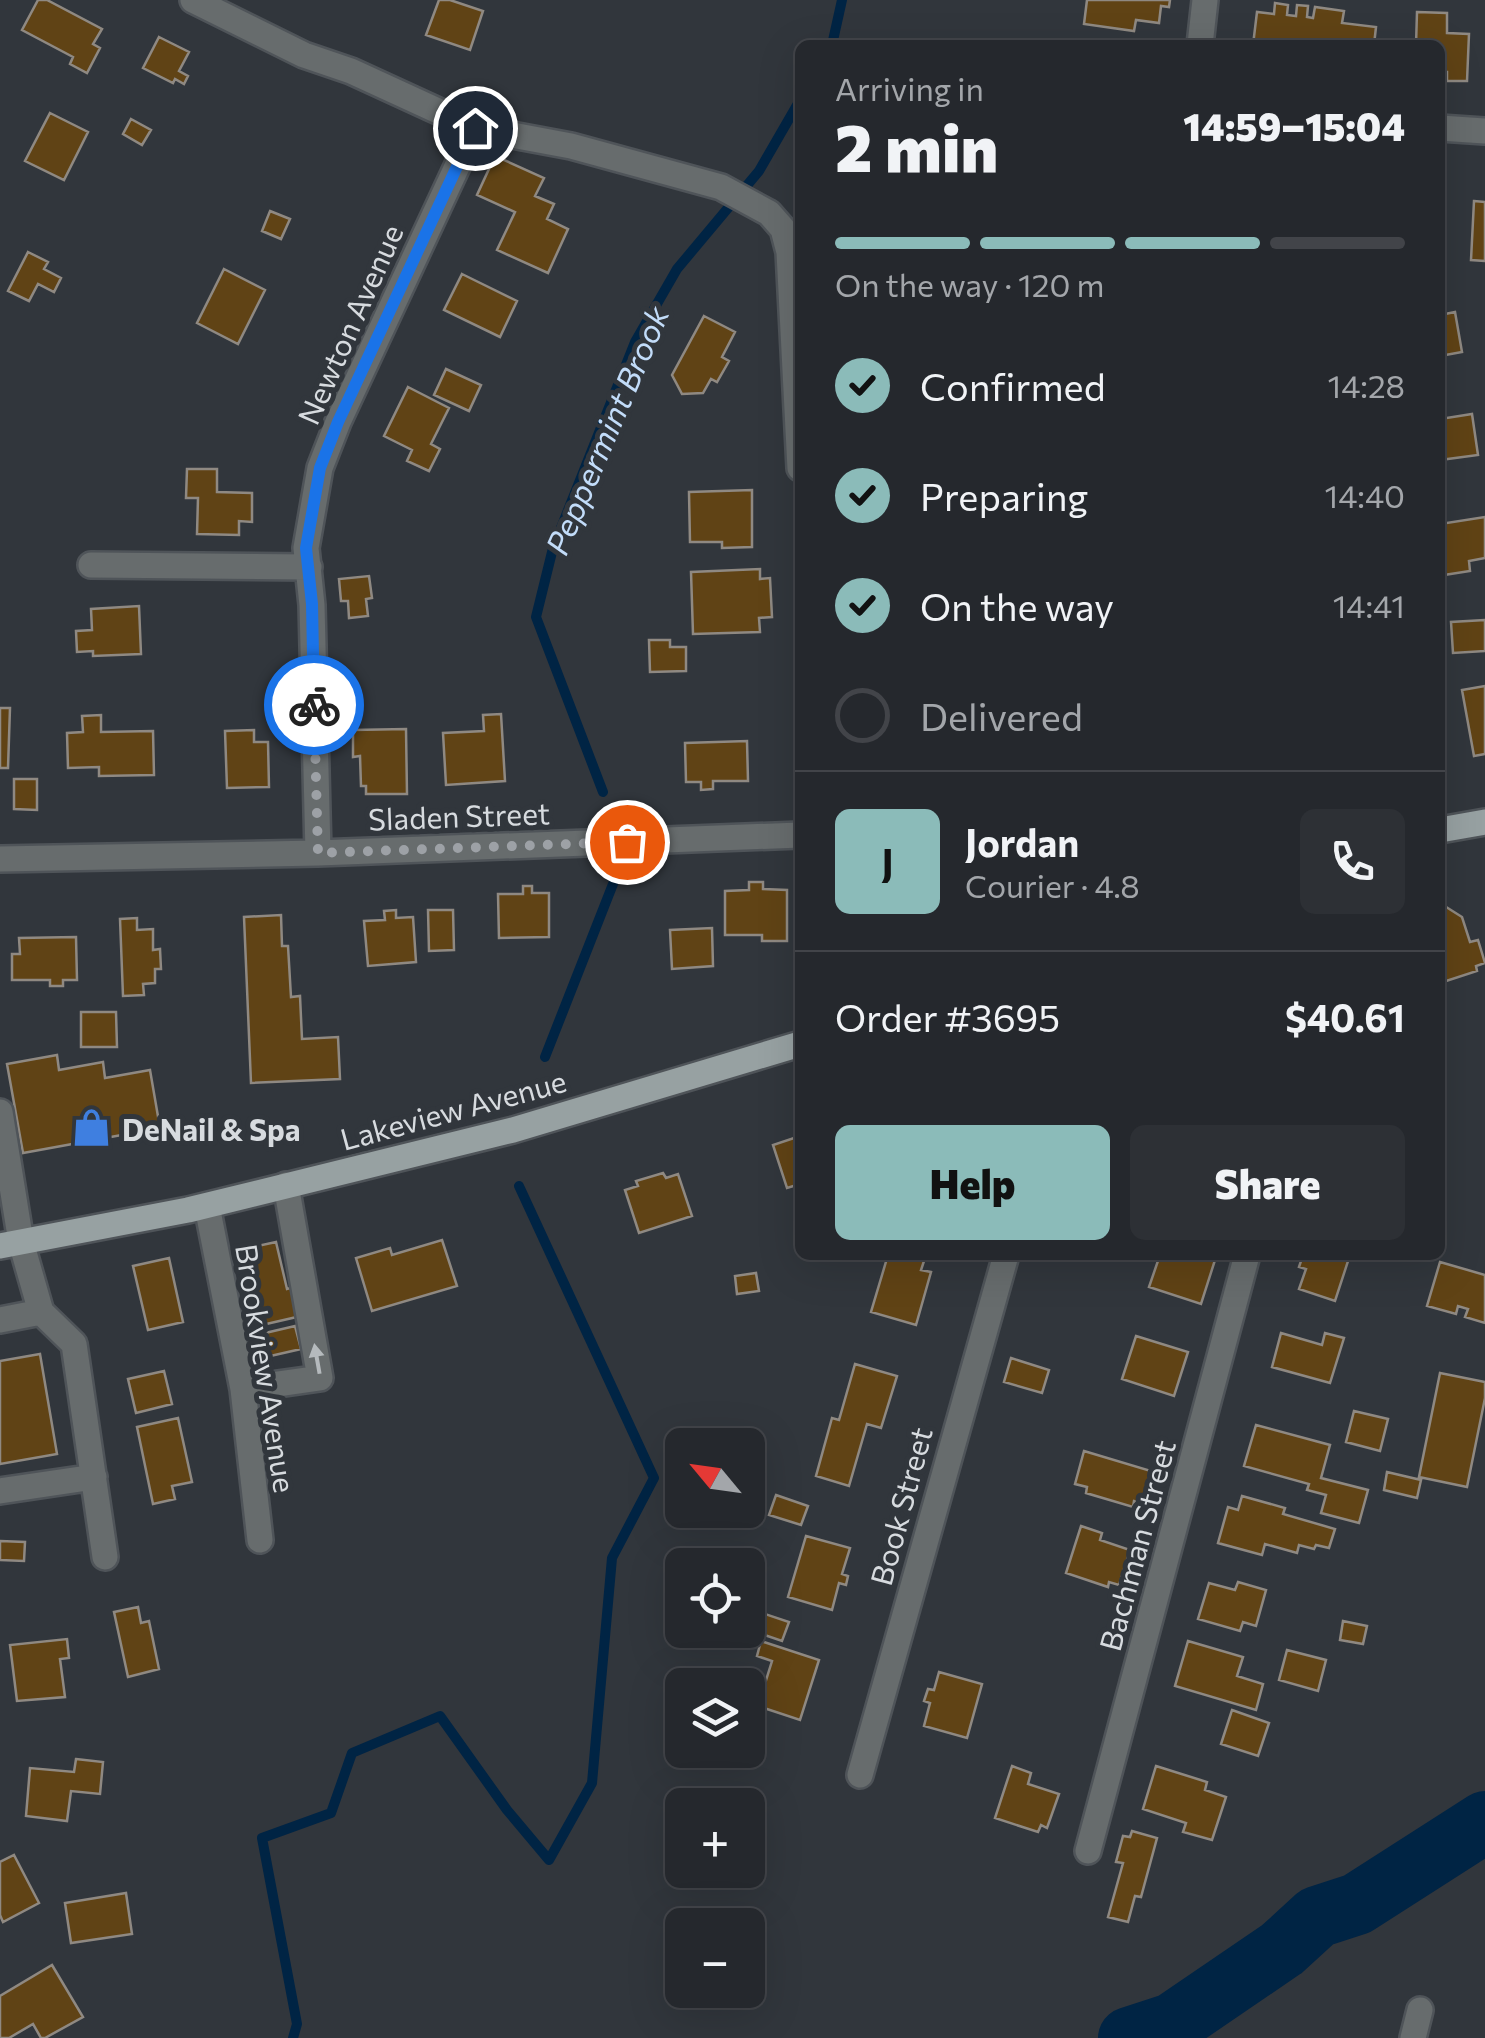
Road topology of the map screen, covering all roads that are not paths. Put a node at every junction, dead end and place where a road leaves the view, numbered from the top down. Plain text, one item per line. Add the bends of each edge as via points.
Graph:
1 (193, 0) edge
2 (1205, 0) edge
3 (1201, 40) edge
4 (475, 128) junction
5 (1445, 128) edge
6 (1485, 131) edge
7 (795, 370) edge
8 (91, 564) dead end
9 (309, 567) junction
10 (1485, 822) edge
11 (1445, 829) edge
12 (795, 835) edge
13 (318, 853) junction
14 (0, 860) edge
15 (795, 1045) edge
16 (0, 1112) edge
17 (286, 1185) junction
18 (207, 1206) junction
19 (10, 1244) edge
20 (1005, 1260) edge
21 (1246, 1260) edge
22 (42, 1312) junction
23 (0, 1320) edge
24 (243, 1389) junction
25 (94, 1478) junction
26 (0, 1491) edge
27 (260, 1540) dead end
28 (105, 1556) dead end
29 (860, 1775) dead end
30 (1088, 1851) dead end
31 (1420, 2010) dead end
32 (1413, 2038) edge

1 - 4 street via 304,56
2 - 3 street
4 - 7 street via 571,146 753,202 783,229 789,252
4 - 9 street, Newton Avenue via 320,468 306,548
5 - 6 street
8 - 9 street
9 - 13 street, Newton Avenue
10 - 11 main road
12 - 13 street, Sladen Street
13 - 14 street, Sladen Street
15 - 17 main road, Lakeview Avenue via 513,1130
16 - 19 street
17 - 18 main road, Lakeview Avenue
24 -> 17 street via 320,1378
18 - 19 main road, Lakeview Avenue
18 - 24 street, Brookview Avenue
19 - 22 street
20 - 29 street, Book Street
21 - 30 street, Bachman Street
22 - 23 street
22 - 25 street via 74,1344
24 - 27 street, Brookview Avenue
25 - 26 street
25 - 28 street
31 - 32 street

